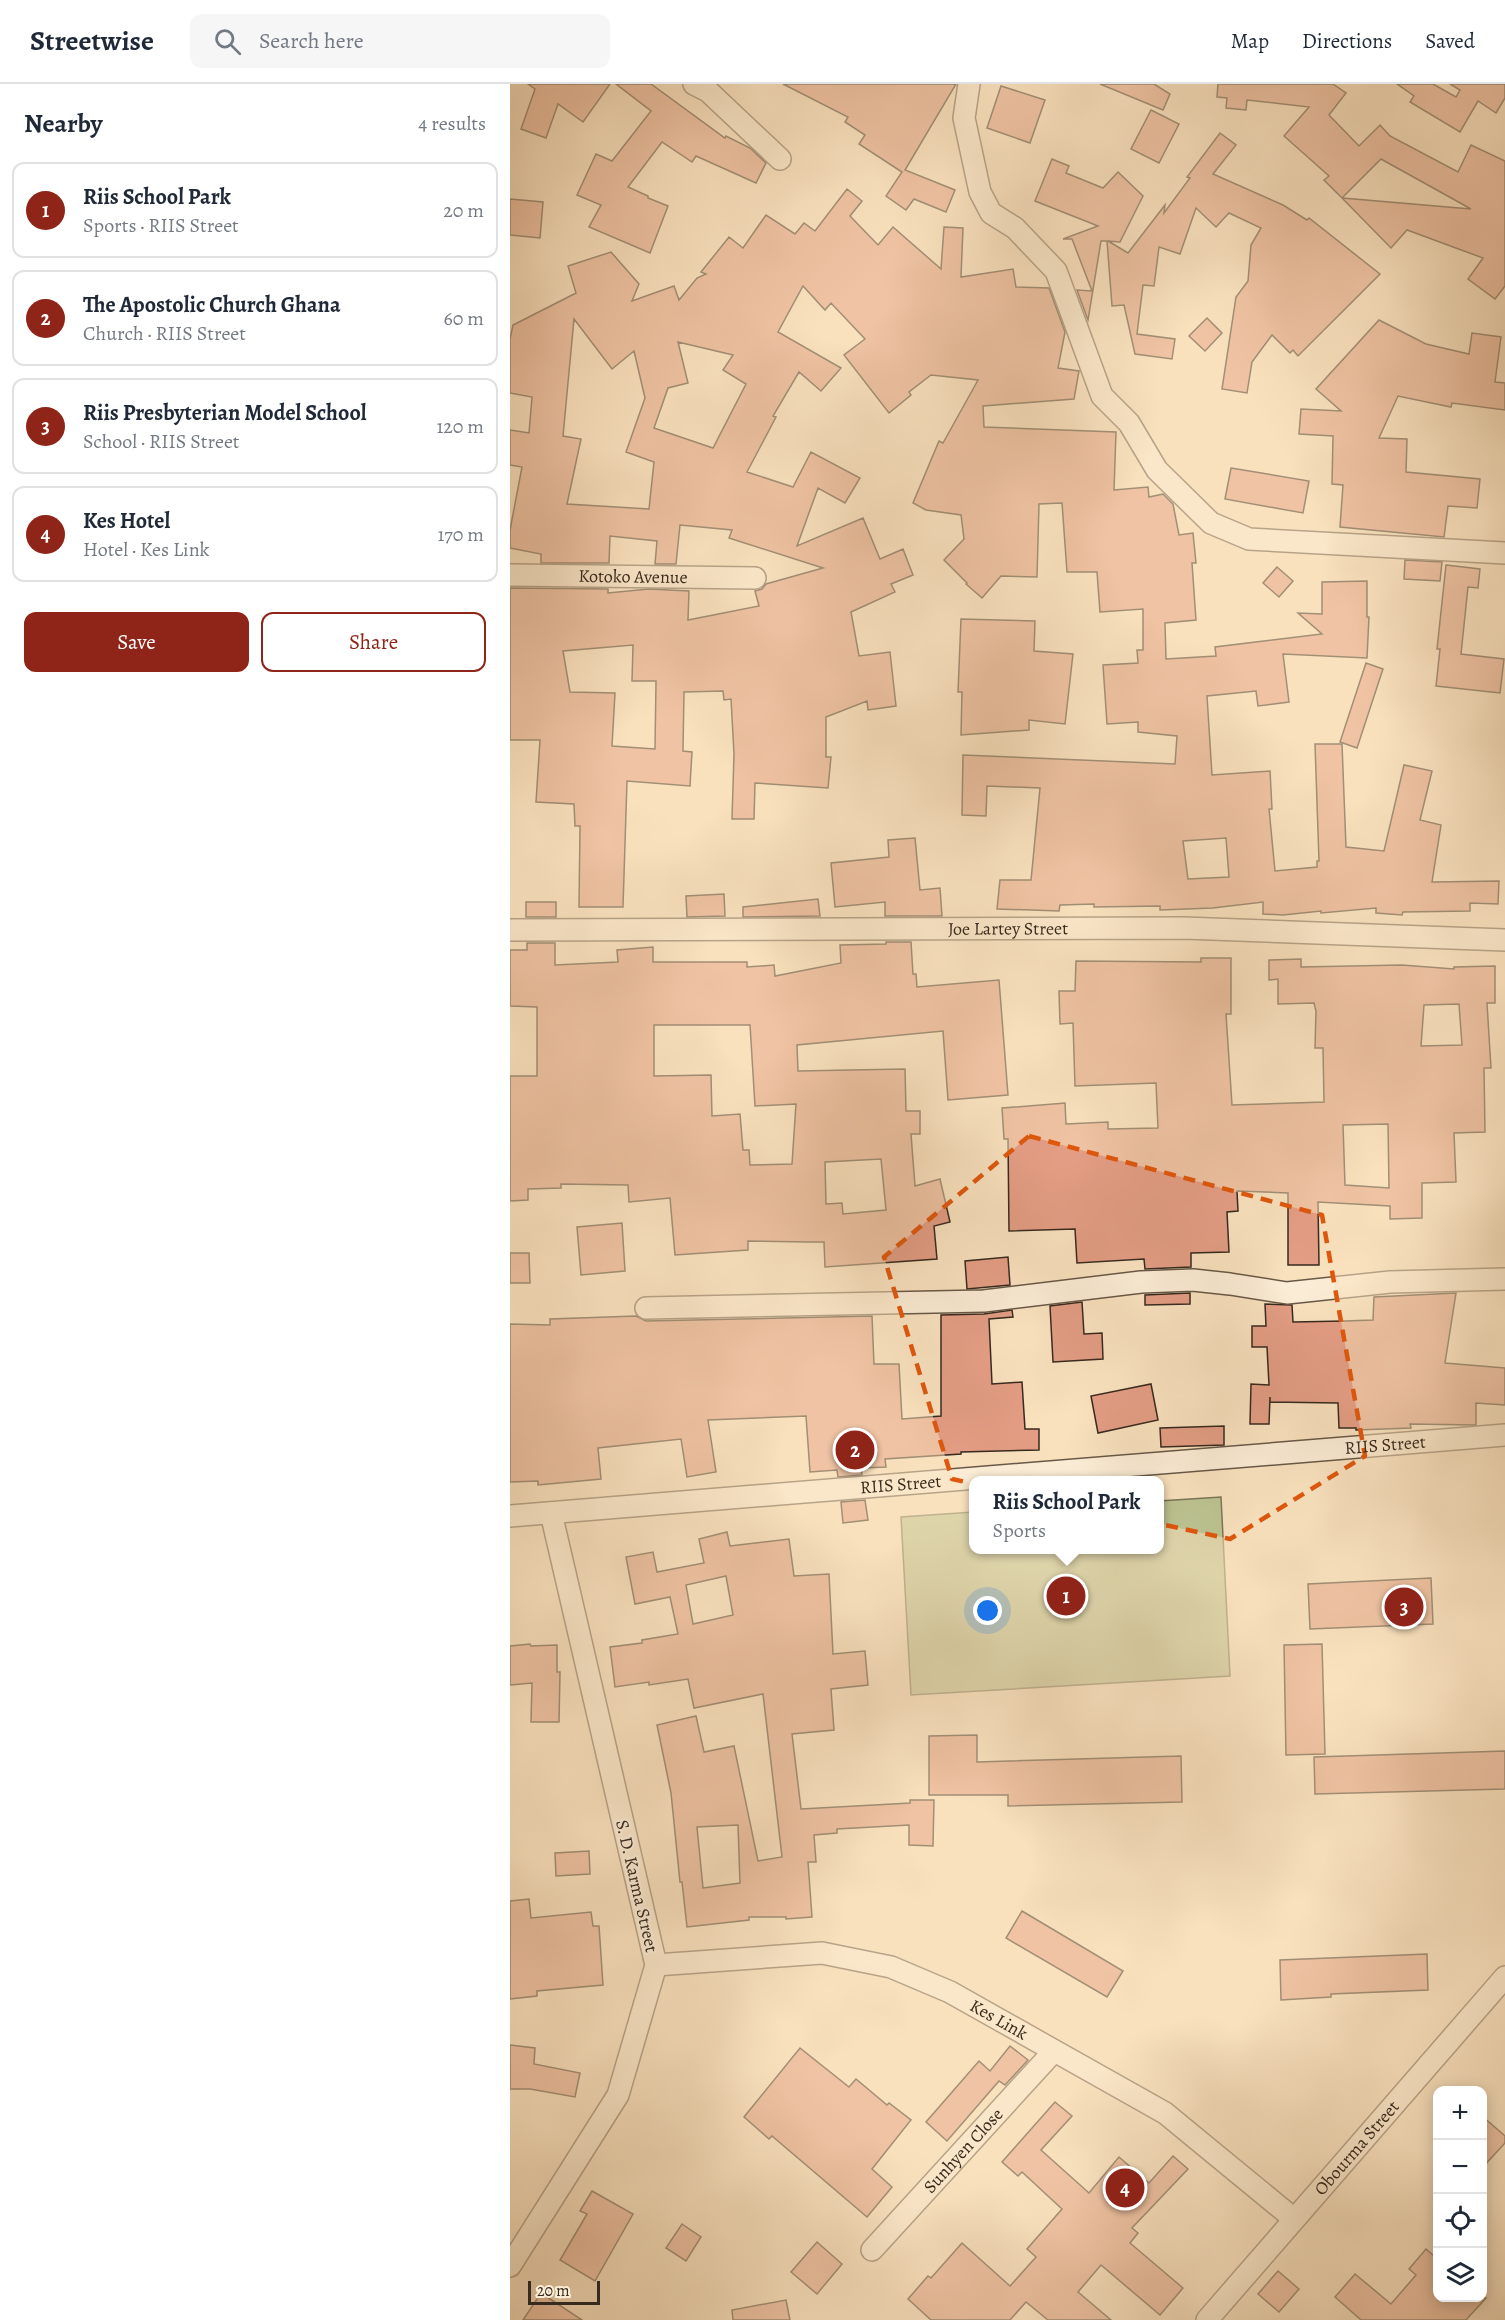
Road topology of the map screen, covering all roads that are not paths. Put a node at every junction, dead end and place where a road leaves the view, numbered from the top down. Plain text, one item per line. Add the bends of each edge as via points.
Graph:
1 (694, 84) edge
2 (969, 84) edge
3 (780, 159) dead end
4 (1505, 553) edge
5 (510, 575) edge
6 (755, 578) dead end
7 (510, 930) edge
8 (1505, 940) edge
9 (1505, 1279) edge
10 (646, 1308) dead end
11 (1505, 1435) edge
12 (1004, 1476) edge
13 (969, 1479) edge
14 (551, 1513) junction
15 (510, 1516) edge
16 (656, 1965) junction
17 (1505, 1977) edge
18 (1054, 2051) junction
19 (1294, 2219) junction
20 (872, 2250) dead end
21 (510, 2266) edge
22 (1207, 2320) edge

1 - 3 street via 708,91
2 - 4 street via 964,118 980,192 991,213 1016,228 1056,271 1102,396 1129,423 1157,470 1211,524 1249,539
5 - 6 street, Kotoko Avenue
7 - 8 street, Joe Lartey Street via 1184,928
9 - 10 street via 1390,1282 1287,1293 1193,1280 1141,1282 984,1301
11 - 12 street, RIIS Street
13 - 14 street, RIIS Street
14 - 15 street, RIIS Street
14 - 16 street, S. D. Karma Street
16 - 18 street, Kes Link via 822,1953 891,1967 950,1992
16 - 21 street, S. D. Karma Street via 618,2095
17 - 19 street, Obourma Street
18 - 19 street, Kes Link via 1165,2114
18 - 20 street, Sunhyen Close
19 - 22 street, Obourma Street

